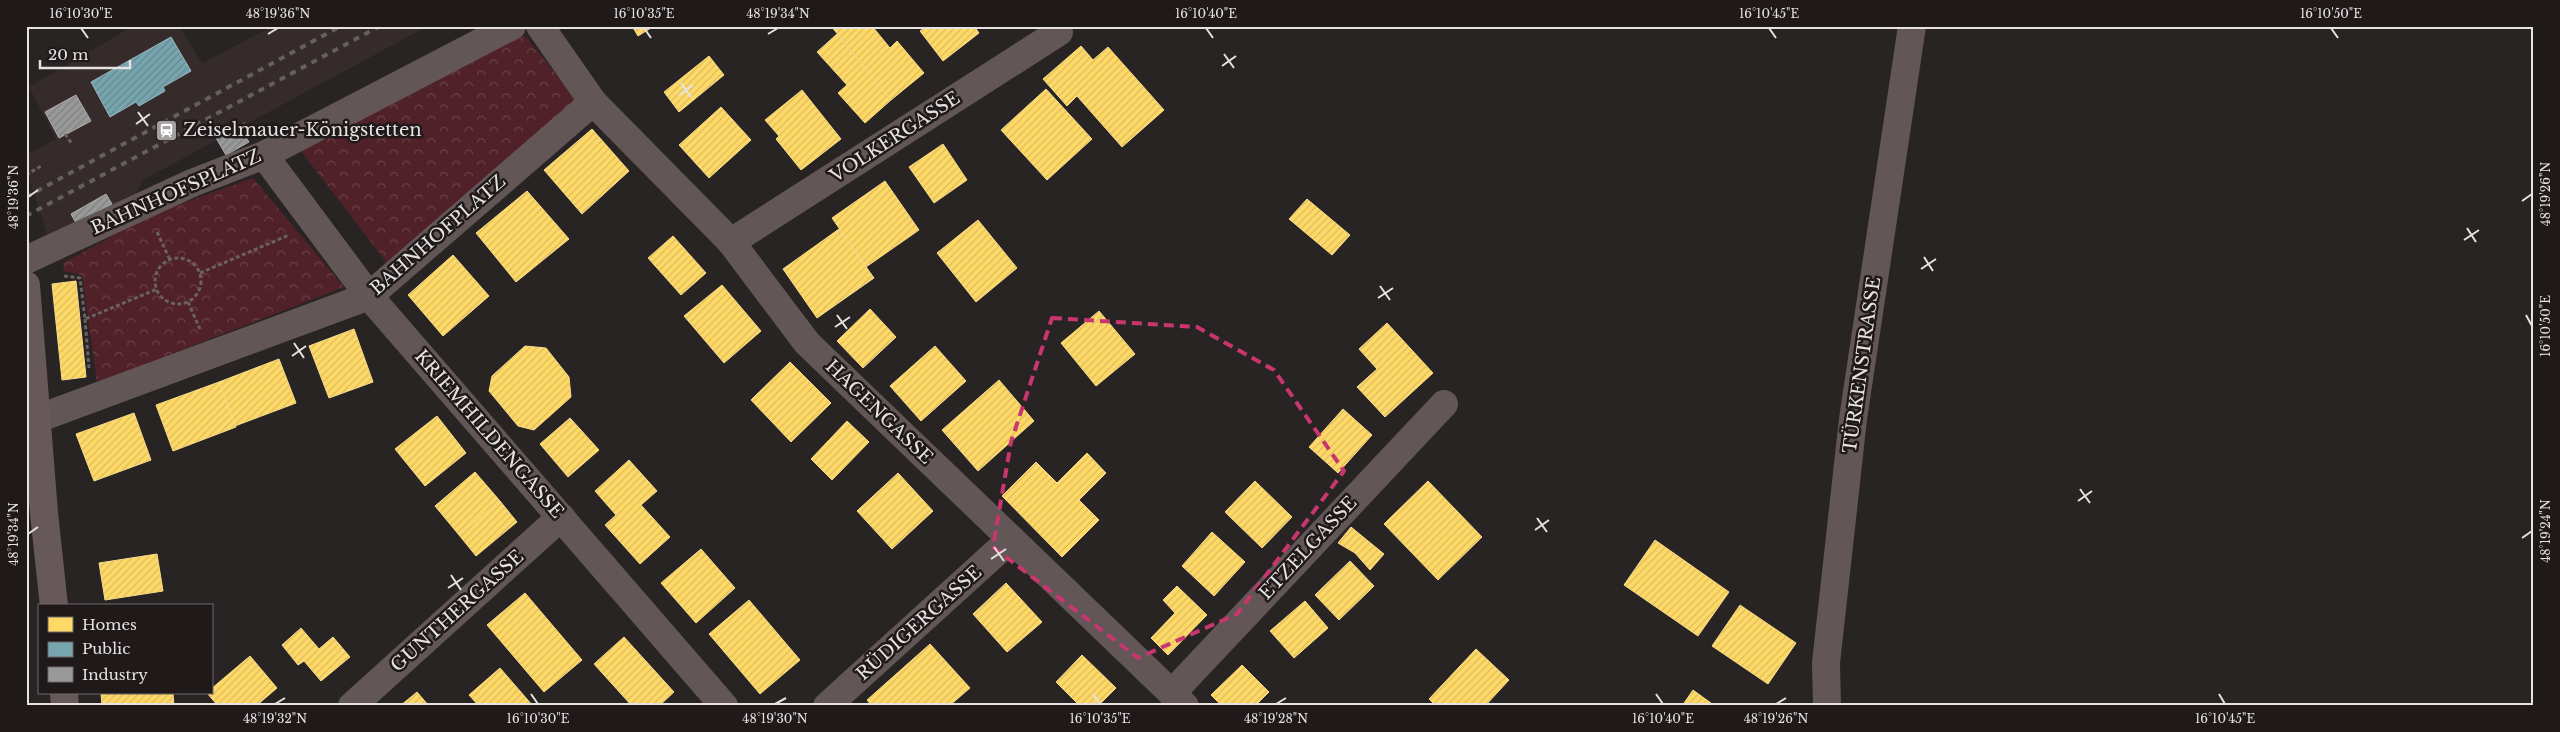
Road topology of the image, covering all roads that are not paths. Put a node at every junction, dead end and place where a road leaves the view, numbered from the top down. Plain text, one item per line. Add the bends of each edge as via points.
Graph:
1 (512, 26) edge
2 (540, 26) edge
3 (1912, 26) edge
4 (1059, 32) dead end
5 (593, 102) junction
6 (264, 155) junction
7 (731, 242) junction
8 (37, 255) edge
9 (27, 296) edge
10 (369, 296) junction
11 (1444, 404) dead end
12 (31, 420) edge
13 (561, 517) junction
14 (1011, 540) junction
15 (54, 604) edge
16 (1178, 699) edge
17 (352, 706) edge
18 (724, 706) edge
19 (827, 706) edge
20 (1828, 706) edge

1 - 6 street, BAHNHOFSPLATZ
2 - 5 street
3 - 20 street, TÜRKENSTRASSE via 1853,419 1826,663
4 - 7 street, VOLKERGASSE
5 - 7 street, HAGENGASSE
5 - 10 street, BAHNHOFPLATZ
6 - 8 street, BAHNHOFSPLATZ via 184,186
6 - 10 street, KRIEMHILDENGASSE
7 - 14 street, HAGENGASSE via 807,343
9 - 12 street
10 - 12 street, BAHNHOFPLATZ
10 - 13 street, KRIEMHILDENGASSE
11 - 16 street, ETZELGASSE
12 - 15 street
13 - 17 street, GUNTHERGASSE
13 - 18 street, KRIEMHILDENGASSE
14 - 16 street, HAGENGASSE
14 - 19 street, RÜDIGERGASSE

